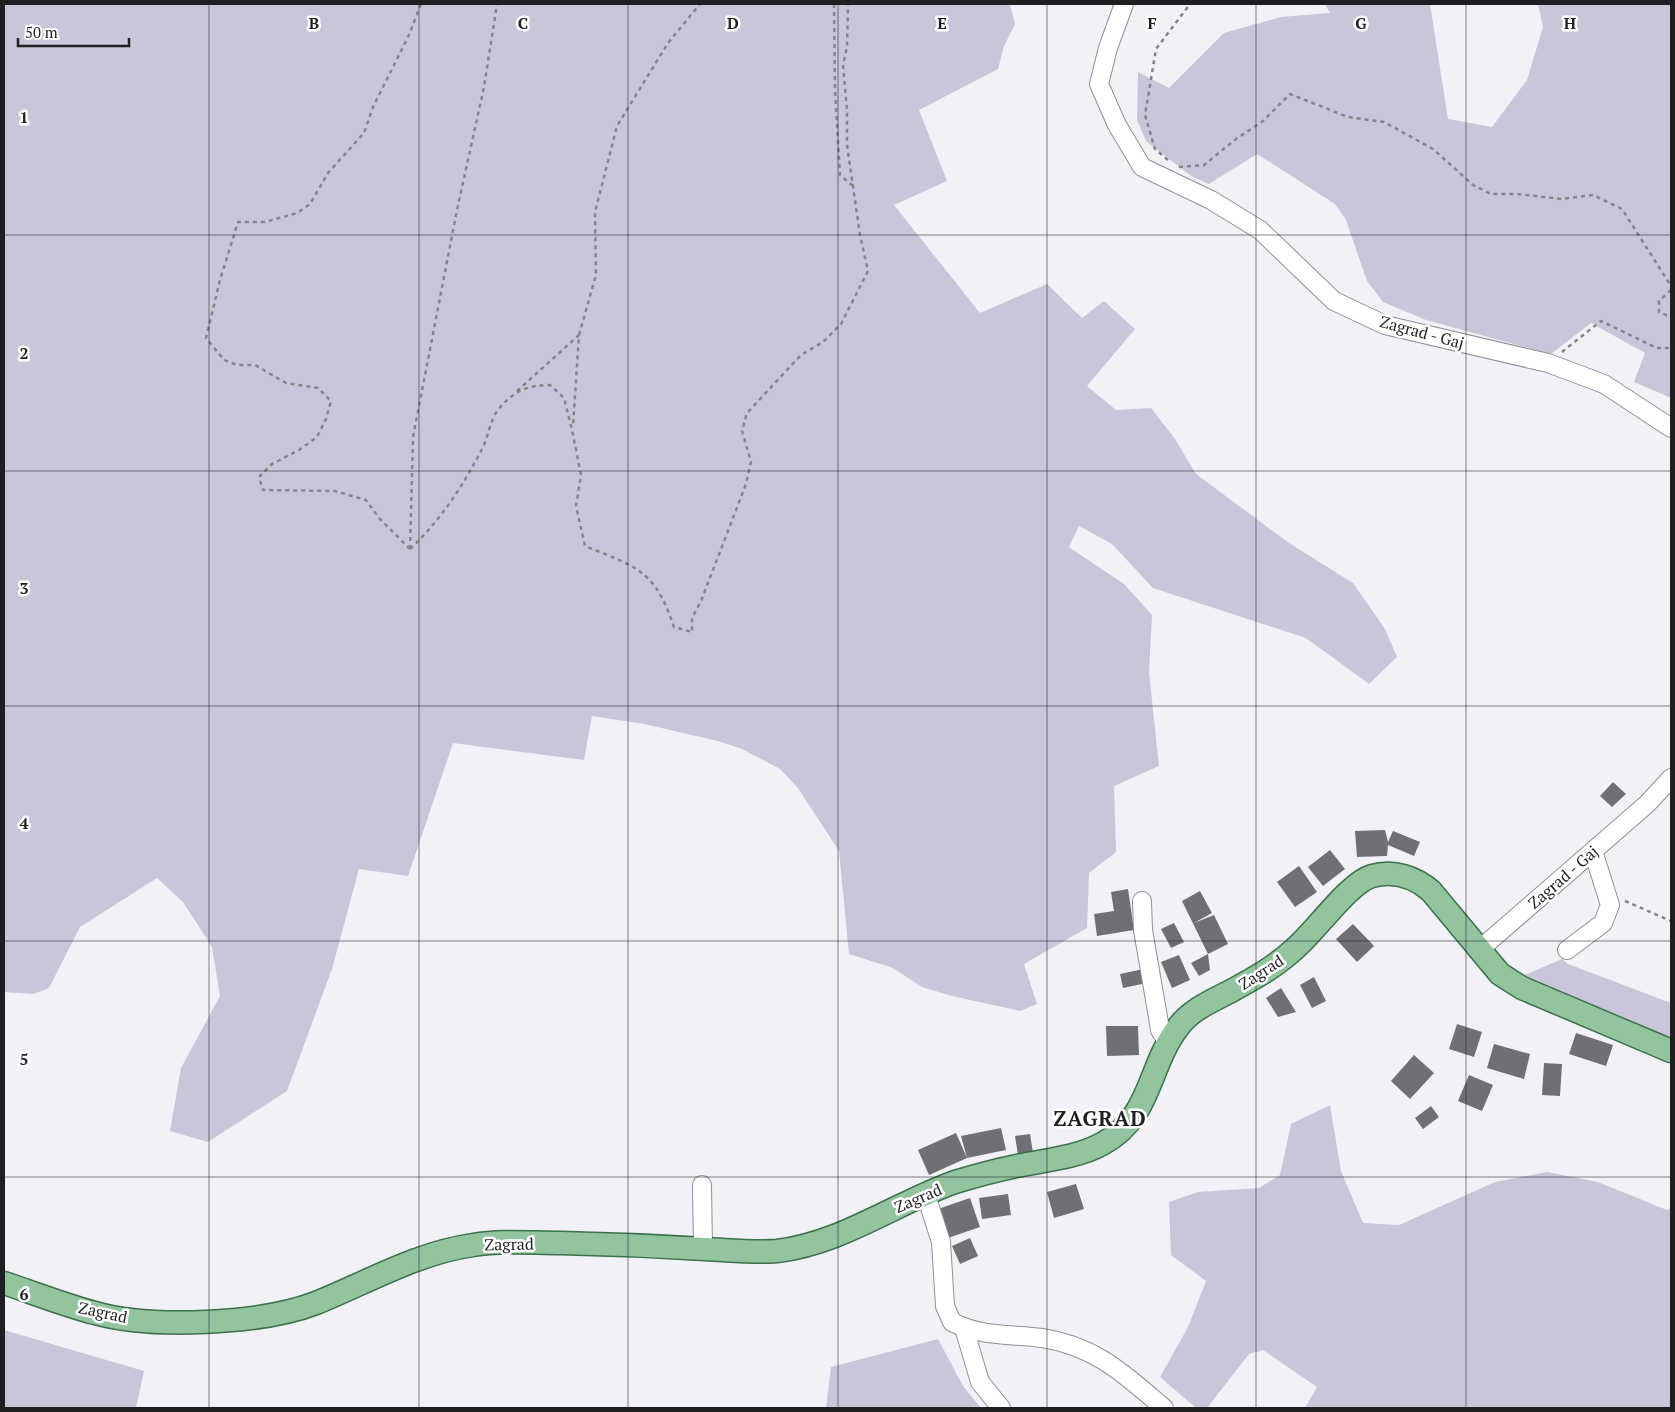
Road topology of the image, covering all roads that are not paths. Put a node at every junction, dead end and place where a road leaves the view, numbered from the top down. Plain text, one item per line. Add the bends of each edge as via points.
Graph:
1 (1124, 4) edge
2 (1671, 428) edge
3 (1671, 778) edge
4 (1671, 792) edge
5 (1647, 804) junction
6 (1593, 851) junction
7 (1142, 901) dead end
8 (1479, 950) junction
9 (1567, 950) dead end
10 (1168, 1042) junction
11 (1671, 1051) edge
12 (702, 1185) dead end
13 (926, 1195) junction
14 (703, 1248) junction
15 (4, 1283) edge
16 (964, 1328) junction
17 (1001, 1408) edge
18 (1164, 1408) edge

1 - 2 street, Zagrad - Gaj via 1099,84 1117,125 1142,167 1211,200 1260,230 1334,301 1385,325 1548,363 1604,384
3 - 5 street, Zagrad - Gaj
4 - 5 street, Zagrad - Gaj
5 - 6 street, Zagrad - Gaj
6 - 8 street, Zagrad - Gaj
6 - 9 street via 1610,905 1602,923
7 - 10 street via 1143,930 1160,1030
8 - 10 main road, Zagrad via 1418,879 1394,874 1372,876 1355,884 1296,949 1270,970 1195,1010 1181,1022
8 - 11 main road, Zagrad via 1500,974 1522,988
10 - 13 main road, Zagrad via 1141,1107 1129,1123 1108,1141 1070,1155 956,1182
12 - 14 street
13 - 14 main road, Zagrad via 837,1235 804,1246 747,1252
13 - 16 street via 941,1242 945,1306 952,1322
14 - 15 main road, Zagrad via 502,1242 473,1244 410,1262 312,1304 250,1319 151,1322 98,1314
16 - 17 street via 980,1382
16 - 18 street via 997,1336 1043,1338 1079,1347 1114,1365

